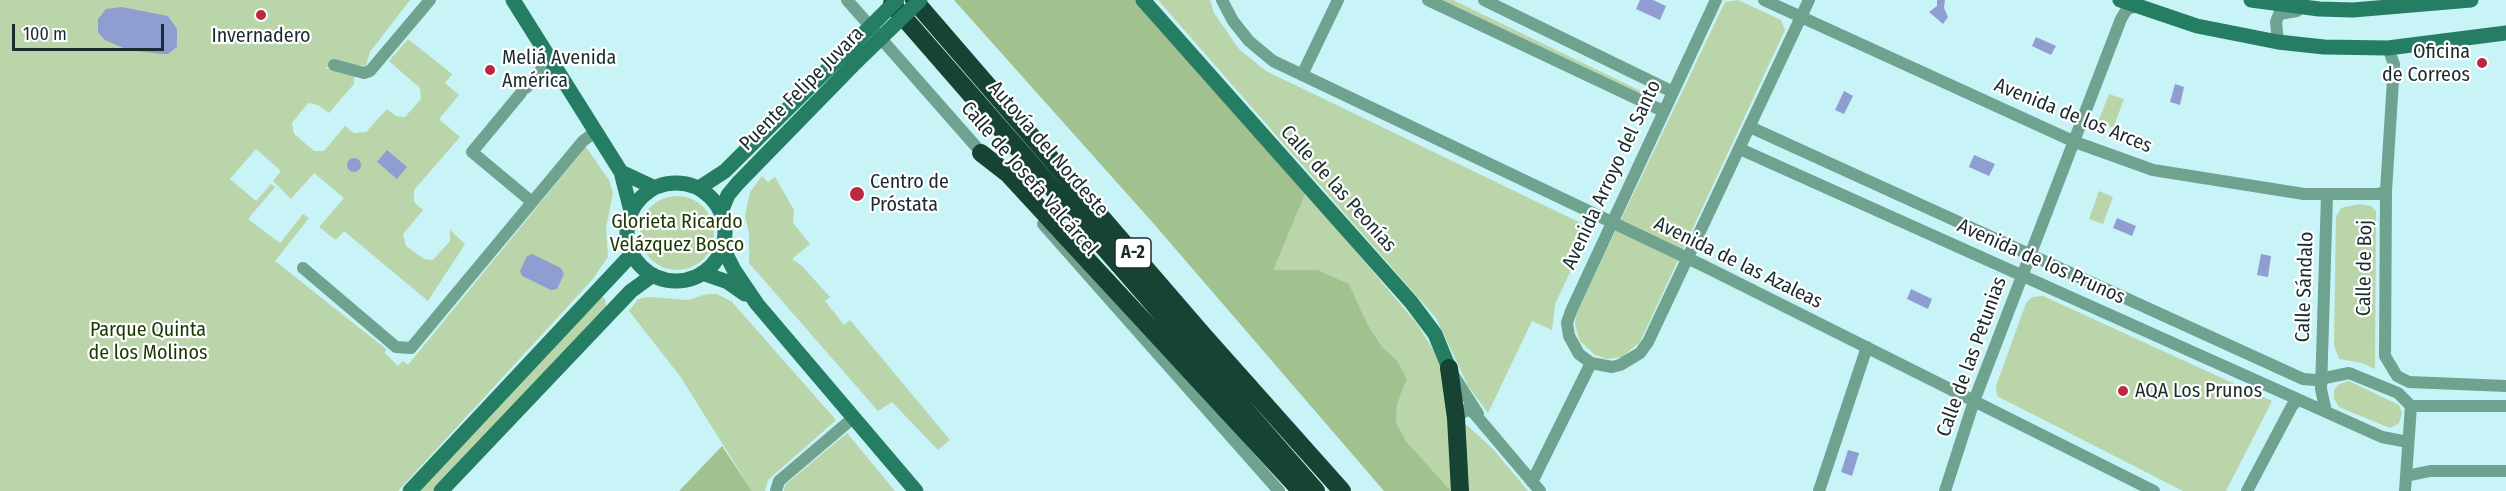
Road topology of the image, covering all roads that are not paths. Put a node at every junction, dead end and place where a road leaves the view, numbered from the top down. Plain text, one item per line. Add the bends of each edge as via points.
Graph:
1 (430, 0) edge
2 (513, 0) edge
3 (847, 0) edge
4 (888, 0) edge
5 (897, 0) edge
6 (915, 0) edge
7 (920, 0) edge
8 (1143, 0) edge
9 (1222, 0) edge
10 (1338, 0) edge
11 (1428, 0) edge
12 (1484, 0) edge
13 (1716, 0) edge
14 (1764, 0) edge
15 (1809, 0) edge
16 (2120, 0) edge
17 (2251, 0) edge
18 (2471, 0) edge
19 (2390, 4) edge
20 (2134, 7) junction
21 (2319, 9) junction
22 (1801, 17) junction
23 (2506, 33) edge
24 (2278, 42) junction
25 (2388, 48) junction
26 (552, 63) junction
27 (334, 65) dead end
28 (1302, 75) junction
29 (1673, 92) junction
30 (1663, 111) junction
31 (1750, 127) junction
32 (595, 132) junction
33 (2075, 142) junction
34 (1740, 148) junction
35 (981, 153) junction
36 (621, 172) junction
37 (653, 187) junction
38 (699, 188) junction
39 (2386, 191) junction
40 (2327, 195) junction
41 (532, 202) junction
42 (631, 211) junction
43 (721, 213) junction
44 (1611, 224) junction
45 (723, 248) junction
46 (632, 254) junction
47 (2032, 255) junction
48 (1687, 259) junction
49 (303, 268) dead end
50 (702, 273) junction
51 (653, 275) junction
52 (2023, 275) junction
53 (757, 304) junction
54 (1868, 347) junction
55 (1591, 363) junction
56 (1449, 368) junction
57 (2322, 379) junction
58 (2506, 387) edge
59 (2298, 400) junction
60 (1974, 401) junction
61 (2411, 406) junction
62 (2506, 406) edge
63 (2326, 412) junction
64 (853, 418) junction
65 (1456, 418) junction
66 (1481, 421) junction
67 (2408, 442) junction
68 (2506, 471) edge
69 (2406, 476) junction
70 (1536, 486) edge
71 (410, 491) edge
72 (441, 491) edge
73 (776, 491) edge
74 (916, 491) edge
75 (1279, 491) edge
76 (1301, 491) edge
77 (1316, 491) edge
78 (1342, 491) edge
79 (1460, 491) edge
80 (1819, 491) edge
81 (1945, 491) edge
82 (2154, 491) edge
83 (2247, 491) edge
84 (2405, 491) edge

1 - 27 street via 370,72
2 - 26 main road
3 - 35 street, Calle de Josefa Valcárcel
4 - 77 highway, Autovía del Nordeste / A-2
5 - 38 main road, Puente Felipe Juvara, bridge via 725,171
6 - 78 highway, Autovía del Nordeste / A-2
7 - 43 main road, Puente Felipe Juvara, bridge via 738,183
8 - 56 main road, Calle de las Peonías via 1411,302 1435,334
9 - 28 street, Avenida de las Azaleas via 1239,30 1260,52
10 - 28 street
11 - 30 street
12 - 29 street
13 - 29 street, Avenida Arroyo del Santo
14 - 22 street, Avenida de los Arces
15 - 22 street
16 - 20 main road
17 - 21 main road
18 - 19 main road
19 - 21 main road
20 - 24 main road via 2197,26
20 - 33 street, Calle de las Petunias via 2124,14
21 - 24 street via 2287,10 2280,14 2276,22
22 - 31 street
22 - 33 street, Avenida de los Arces
23 - 25 main road
24 - 25 main road
25 - 39 street, Calle de Boj via 2394,64
26 - 32 main road
26 - 41 street via 540,71 472,152
28 - 44 street, Avenida de las Azaleas
29 - 30 street, Avenida Arroyo del Santo
30 - 44 street, Avenida Arroyo del Santo
31 - 34 street
31 - 47 street, Avenida de los Prunos
32 - 36 main road
32 - 41 street
33 - 40 street, Avenida de los Arces via 2153,170 2269,190
33 - 47 street, Calle de las Petunias
34 - 48 street
34 - 52 street, Avenida de los Prunos
35 - 75 street, Calle de Josefa Valcárcel
35 - 76 highway via 1008,174
36 - 37 main road
36 - 42 main road
37 - 38 main road via 676,182
37 - 42 main road via 636,201
38 - 43 main road
39 - 40 street, Avenida de los Arces
39 - 58 street, Calle de Boj via 2383,347 2390,367 2409,382
40 - 57 street, Calle Sándalo
41 - 49 street via 411,348 396,347
42 - 46 main road via 626,229
43 - 45 main road via 725,226
44 - 48 street, Avenida de las Azaleas
44 - 55 street, Avenida Arroyo del Santo via 1567,323 1573,346
45 - 50 main road via 712,266
45 - 53 main road
46 - 51 main road
46 - 71 main road
47 - 52 street, Calle de las Petunias
47 - 57 street, Avenida de los Prunos via 2303,379
48 - 54 street, Avenida de las Azaleas
48 - 55 street via 1640,353 1612,367
50 - 51 main road via 678,281
50 - 53 main road via 728,282
51 - 72 main road via 631,291
52 - 59 street, Avenida de los Prunos
52 - 60 street, Calle de las Petunias
53 - 64 main road
54 - 60 street, Avenida de las Azaleas
54 - 80 street
55 - 70 street
56 - 65 highway
56 - 66 street, Calle de las Peonías
57 - 61 street, Avenida de los Prunos via 2349,373 2398,393
57 - 63 street
59 - 63 street, Avenida de los Prunos
59 - 83 street
60 - 81 street, Calle de las Petunias
60 - 82 street, Avenida de las Azaleas
61 - 62 street
61 - 67 street
63 - 67 street, Avenida de los Prunos via 2382,437
64 - 73 street via 779,481
64 - 74 main road
65 - 66 street via 1467,409
65 - 79 highway
66 - 70 street, Calle de las Peonías
67 - 69 street
68 - 69 street via 2430,471
69 - 84 street

